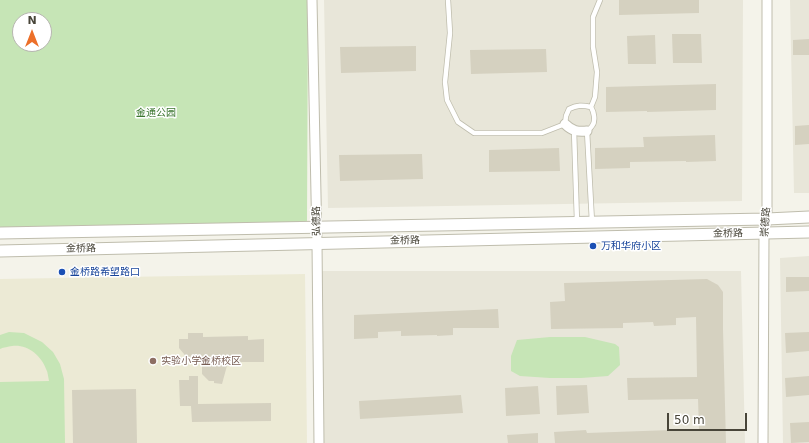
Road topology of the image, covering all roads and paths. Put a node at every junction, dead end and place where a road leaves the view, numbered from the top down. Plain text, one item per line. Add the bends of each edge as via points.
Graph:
1 (312, 0) edge
2 (448, 0) edge
3 (600, 0) edge
4 (767, 0) edge
5 (591, 107) junction
6 (565, 124) junction
7 (574, 130) junction
8 (587, 131) junction
9 (809, 217) edge
10 (767, 219) junction
11 (577, 222) junction
12 (592, 222) junction
13 (809, 232) edge
14 (764, 233) junction
15 (0, 234) edge
16 (318, 244) junction
17 (0, 251) edge
18 (319, 443) edge
19 (763, 443) edge

1 - 16 street, 弘德路
2 - 6 lane via 450,33 445,82 447,100 458,122 474,132 542,133
3 - 5 lane via 593,17 593,47 597,72
4 - 10 street, 崇德路
5 - 6 lane via 576,106 569,109
5 - 8 lane via 595,118 593,126
6 - 7 street
7 - 8 street
7 - 11 lane
8 - 12 lane
9 - 10 street, 金桥路
10 - 12 street, 金桥路
10 - 14 street, 崇德路
11 - 12 street, 金桥路
11 - 15 street, 金桥路
13 - 14 street, 金桥路
14 - 16 street, 金桥路
14 - 19 street, 崇德路
16 - 17 street, 金桥路
16 - 18 street, 弘德路

